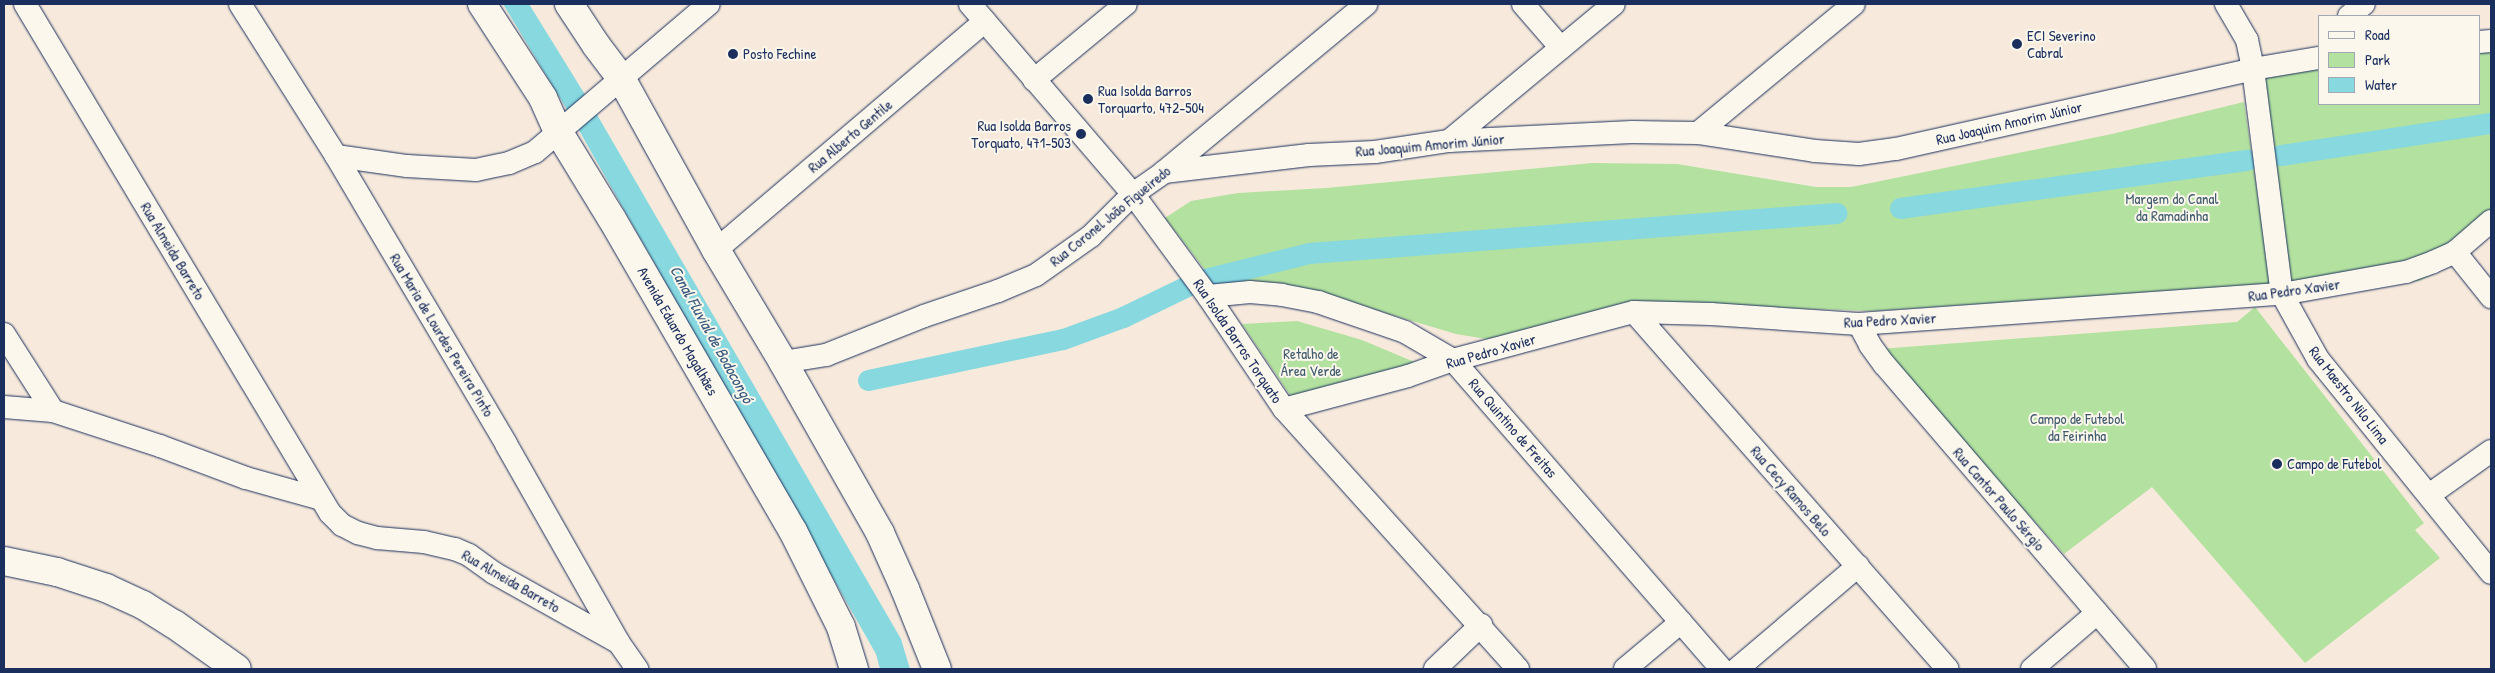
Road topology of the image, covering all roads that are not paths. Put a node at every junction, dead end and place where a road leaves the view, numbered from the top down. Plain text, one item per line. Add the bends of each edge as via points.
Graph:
1 (25, 4) edge
2 (240, 4) edge
3 (482, 4) edge
4 (569, 4) edge
5 (709, 4) edge
6 (970, 4) edge
7 (1126, 4) edge
8 (1366, 4) edge
9 (1523, 4) edge
10 (1614, 4) edge
11 (1854, 4) edge
12 (2226, 4) edge
13 (2364, 4) edge
14 (2351, 15) edge
15 (985, 21) junction
16 (2318, 45) edge
17 (1561, 48) junction
18 (2309, 59) edge
19 (2253, 69) junction
20 (1034, 80) junction
21 (614, 84) junction
22 (564, 127) junction
23 (1698, 133) junction
24 (1450, 140) junction
25 (336, 156) junction
26 (1164, 172) junction
27 (1133, 194) junction
28 (2491, 221) edge
29 (716, 250) junction
30 (2455, 252) junction
31 (2282, 294) junction
32 (1208, 296) junction
33 (2491, 297) edge
34 (1634, 312) junction
35 (1859, 324) junction
36 (4, 334) edge
37 (1454, 360) junction
38 (782, 362) junction
39 (4, 408) edge
40 (1284, 409) junction
41 (53, 412) junction
42 (2491, 451) edge
43 (2429, 495) junction
44 (321, 499) junction
45 (4, 561) edge
46 (1858, 566) junction
47 (2491, 574) edge
48 (2097, 614) junction
49 (1681, 622) junction
50 (1481, 625) junction
51 (619, 643) junction
52 (237, 669) edge
53 (637, 669) edge
54 (854, 669) edge
55 (937, 669) edge
56 (1435, 669) edge
57 (1518, 669) edge
58 (1625, 669) edge
59 (1722, 669) edge
60 (1737, 669) edge
61 (1948, 669) edge
62 (2032, 669) edge
63 (2145, 669) edge

1 - 44 street, Rua Almeida Barreto
2 - 25 street, Rua Maria de Lourdes Pereira Pinto
3 - 22 main road, Avenida Eduardo Magalhães
4 - 21 main road via 596,45
5 - 21 street
6 - 15 street, Rua Isolda Barros Torquato
7 - 20 street
8 - 26 street, Rua Coronel João Figueiredo
9 - 17 street
10 - 17 street
11 - 23 street
12 - 19 street, Rua Maestro Nilo Lima via 2248,40
13 - 14 street
15 - 20 street, Rua Isolda Barros Torquato
15 - 29 street, Rua Alberto Gentile
16 - 18 street
17 - 24 street
18 - 19 street, Rua Joaquim Amorim Júnior
19 - 23 street, Rua Joaquim Amorim Júnior via 1896,149 1859,154 1814,152
19 - 31 street, Rua Maestro Nilo Lima
20 - 27 street, Rua Isolda Barros Torquato
21 - 22 street
21 - 29 main road
22 - 25 street via 535,152 509,163 476,170 407,166
22 - 54 main road, Avenida Eduardo Magalhães via 612,218 793,531 841,627
23 - 24 street, Rua Joaquim Amorim Júnior via 1632,132
24 - 26 street, Rua Joaquim Amorim Júnior via 1375,152 1308,155
25 - 51 street, Rua Maria de Lourdes Pereira Pinto
26 - 27 street, Rua Coronel João Figueiredo
27 - 32 street, Rua Isolda Barros Torquato
27 - 38 street, Rua Coronel João Figueiredo via 1091,236 1036,275 998,292 924,316 826,354
28 - 30 street, Rua Pedro Xavier
29 - 38 main road
30 - 31 street, Rua Pedro Xavier via 2406,272
30 - 33 street
31 - 35 street, Rua Pedro Xavier
31 - 43 street, Rua Maestro Nilo Lima via 2318,359
32 - 37 street, Rua Quintino de Freitas via 1250,292 1318,302 1405,332
32 - 40 street, Rua Isolda Barros Torquato
34 - 35 street, Rua Pedro Xavier
34 - 37 street, Rua Pedro Xavier
34 - 46 street, Rua Cecy Ramos Belo
35 - 48 street, Rua Cantor Paulo Sérgio via 1884,364
36 - 41 street
37 - 40 street, Rua Pedro Xavier via 1401,378
37 - 49 street, Rua Quintino de Freitas
38 - 55 main road via 880,533
39 - 41 street
40 - 50 street, Rua Isolda Barros Torquato
41 - 44 street via 246,478
42 - 43 street
43 - 47 street, Rua Maestro Nilo Lima
44 - 51 street, Rua Almeida Barreto via 342,525 358,533 455,549
45 - 52 main road via 57,572 106,588 143,605
46 - 60 street
46 - 61 street, Rua Cecy Ramos Belo
48 - 62 street
48 - 63 street, Rua Cantor Paulo Sérgio
49 - 58 street
49 - 59 street, Rua Quintino de Freitas
50 - 56 street
50 - 57 street, Rua Isolda Barros Torquato
51 - 53 street, Rua Maria de Lourdes Pereira Pinto

